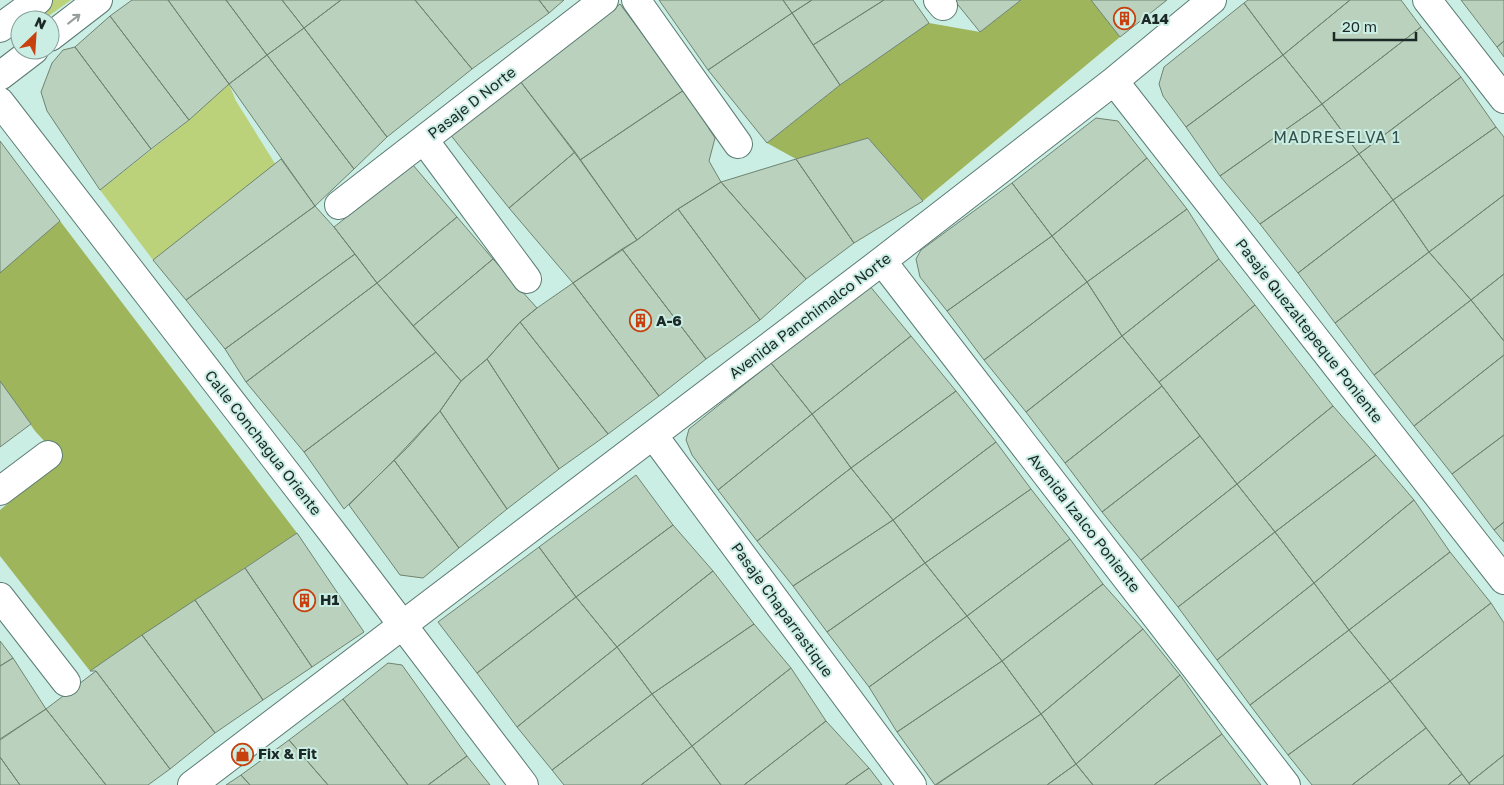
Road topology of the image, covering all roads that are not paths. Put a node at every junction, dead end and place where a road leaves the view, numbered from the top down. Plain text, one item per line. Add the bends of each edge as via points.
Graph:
1 (38, 0) edge
2 (98, 0) edge
3 (604, 0) edge
4 (636, 0) edge
5 (1212, 0) edge
6 (1427, 0) edge
7 (0, 28) edge
8 (60, 29) edge
9 (21, 60) edge
10 (0, 76) edge
11 (1114, 81) junction
12 (1504, 99) edge
13 (0, 102) edge
14 (424, 140) junction
15 (738, 144) dead end
16 (339, 205) dead end
17 (882, 262) junction
18 (528, 279) dead end
19 (653, 435) junction
20 (48, 455) dead end
21 (0, 491) edge
22 (1504, 580) edge
23 (0, 596) edge
24 (403, 625) junction
25 (66, 682) dead end
26 (192, 785) edge
27 (524, 785) edge
28 (912, 785) edge
29 (1286, 785) edge

1 - 7 street
8 -> 2 street
3 - 14 street, Pasaje D Norte
4 - 15 street
5 - 11 street, Avenida Panchimalco Norte
6 - 12 street
9 - 10 street
11 - 17 street, Avenida Panchimalco Norte
11 - 22 street, Pasaje Quezaltepeque Poniente
13 - 24 street, Calle Conchagua Oriente
14 - 16 street, Pasaje D Norte
14 - 18 street
17 - 19 street, Avenida Panchimalco Norte
17 - 29 street, Avenida Izalco Poniente
19 - 24 street, Avenida Panchimalco Norte
19 - 28 street, Pasaje Chaparrastique
20 - 21 street
23 - 25 street
24 - 26 street, Avenida Panchimalco Norte
24 - 27 street, Calle Conchagua Oriente

